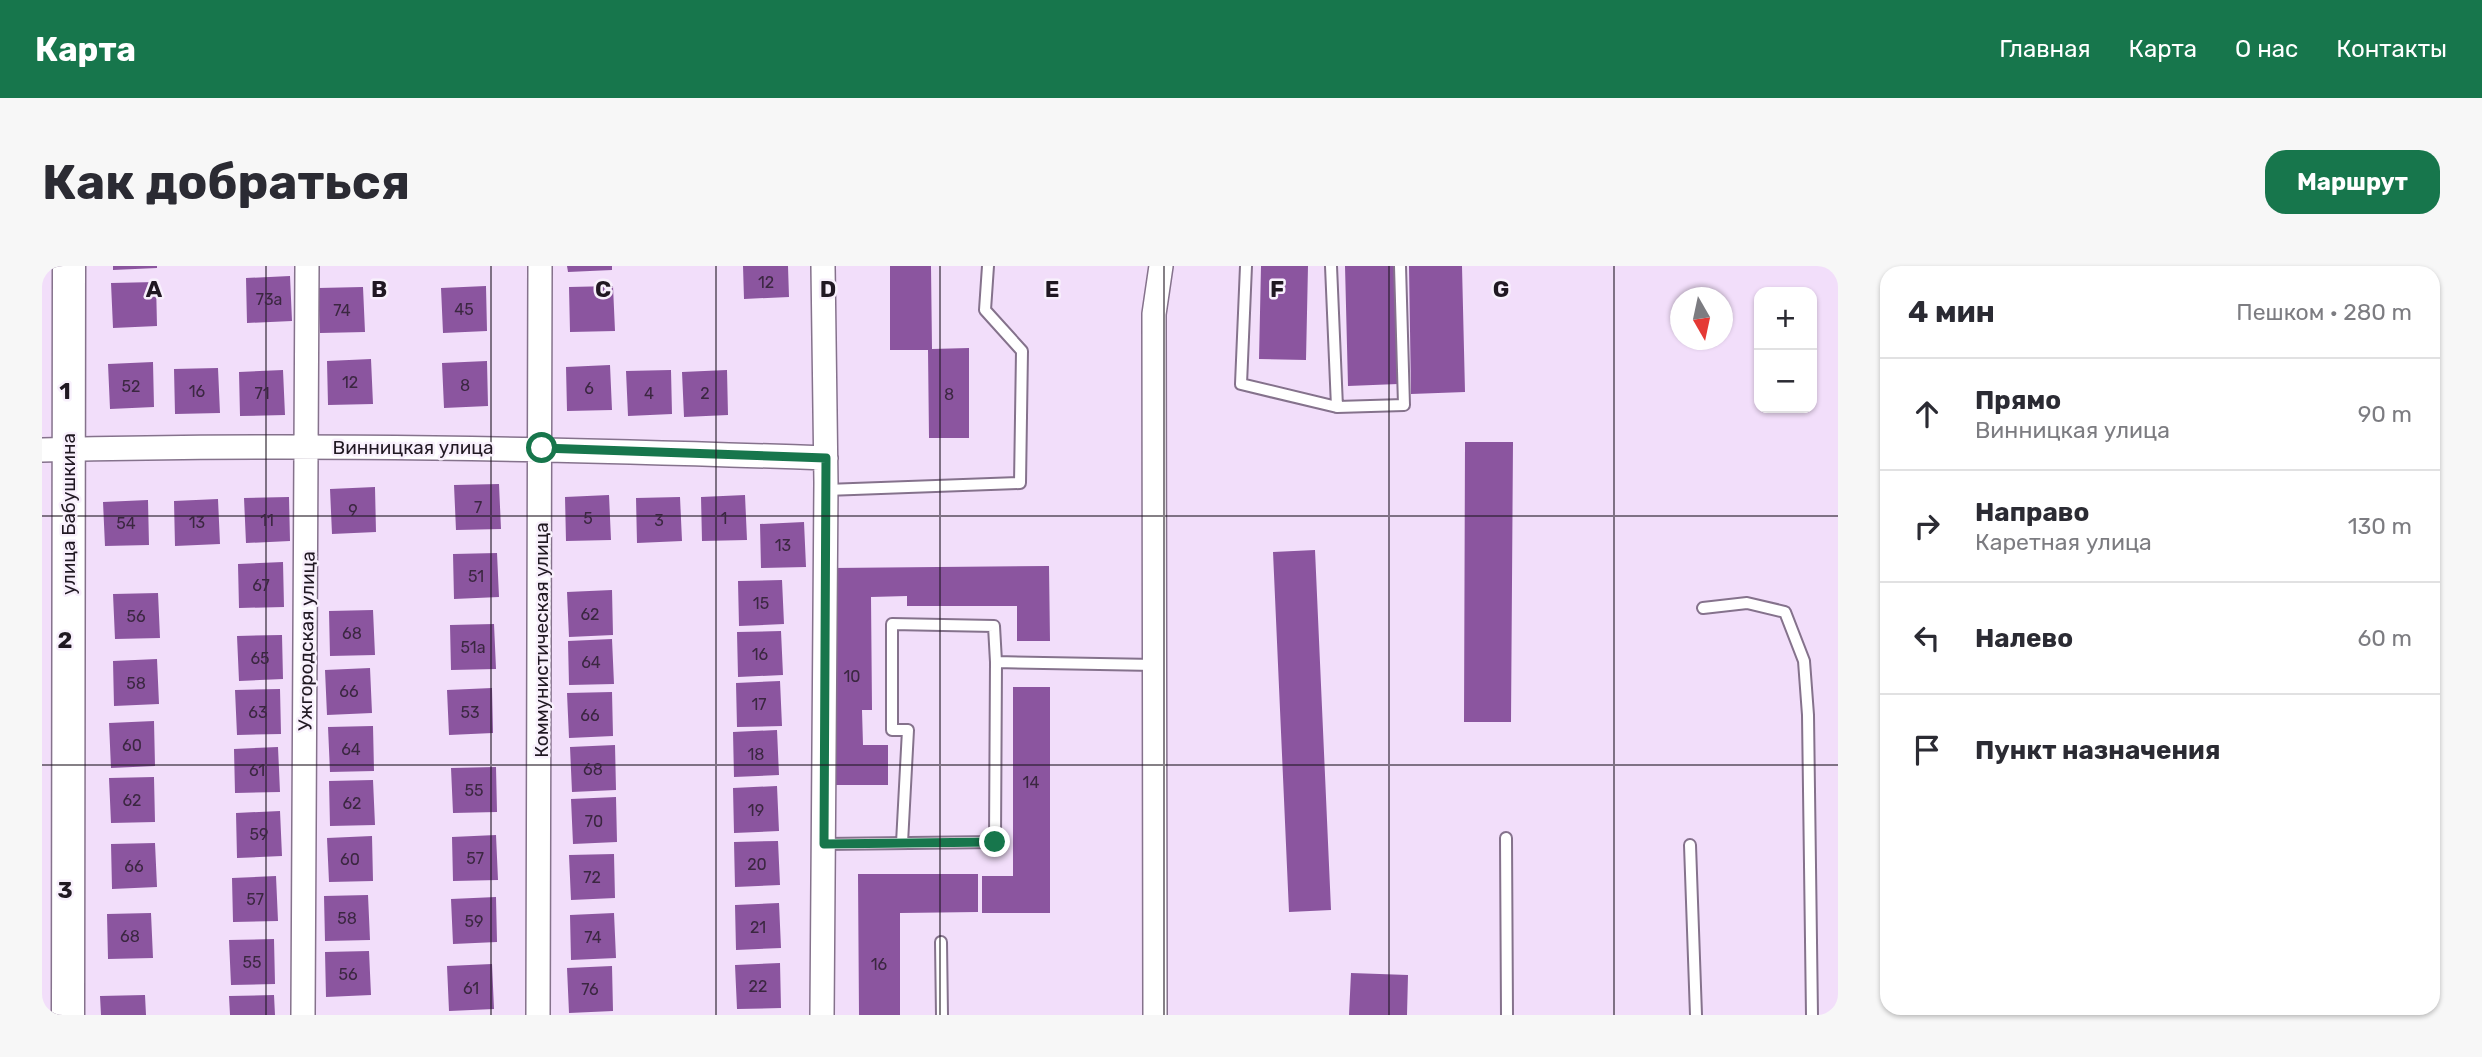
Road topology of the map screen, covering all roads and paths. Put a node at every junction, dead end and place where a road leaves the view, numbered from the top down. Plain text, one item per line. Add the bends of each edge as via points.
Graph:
1 (69, 266) edge
2 (307, 266) edge
3 (540, 266) edge
4 (823, 266) edge
5 (988, 266) edge
6 (1161, 266) edge
7 (1246, 266) edge
8 (1331, 266) edge
9 (1400, 266) edge
10 (1337, 407) junction
11 (308, 446) junction
12 (542, 448) junction
13 (55, 450) edge
14 (826, 458) junction
15 (826, 490) junction
16 (1703, 608) dead end
17 (996, 662) junction
18 (1155, 665) junction
19 (1506, 838) dead end
20 (902, 843) junction
21 (824, 844) junction
22 (1690, 845) dead end
23 (941, 942) dead end
24 (68, 1015) edge
25 (303, 1015) edge
26 (538, 1015) edge
27 (822, 1015) edge
28 (942, 1015) edge
29 (1155, 1015) edge
30 (1507, 1015) edge
31 (1696, 1015) edge
32 (1812, 1015) edge

1 - 13 street, улица Бабушкина
2 - 11 street, Ужгородская улица
3 - 12 street, Коммунистическая улица
4 - 14 street
5 - 15 lane via 985,310 1022,351 1020,484
6 - 18 street via 1154,314
7 - 10 lane via 1241,384
8 - 10 lane
9 - 10 lane via 1404,405
11 - 12 street, Винницкая улица
11 - 13 street, Винницкая улица
11 - 25 street, Ужгородская улица
12 - 14 street, Винницкая улица
12 - 26 street, Коммунистическая улица
13 - 24 street, улица Бабушкина
14 - 15 street
15 - 21 street
16 - 32 lane via 1747,603 1785,612 1804,661
17 - 18 lane
17 - 20 lane via 995,842
17 - 20 lane via 994,626 892,624 892,730 908,730
18 - 29 street
19 - 30 lane
20 - 21 lane
21 - 27 street
22 - 31 lane
23 - 28 lane

